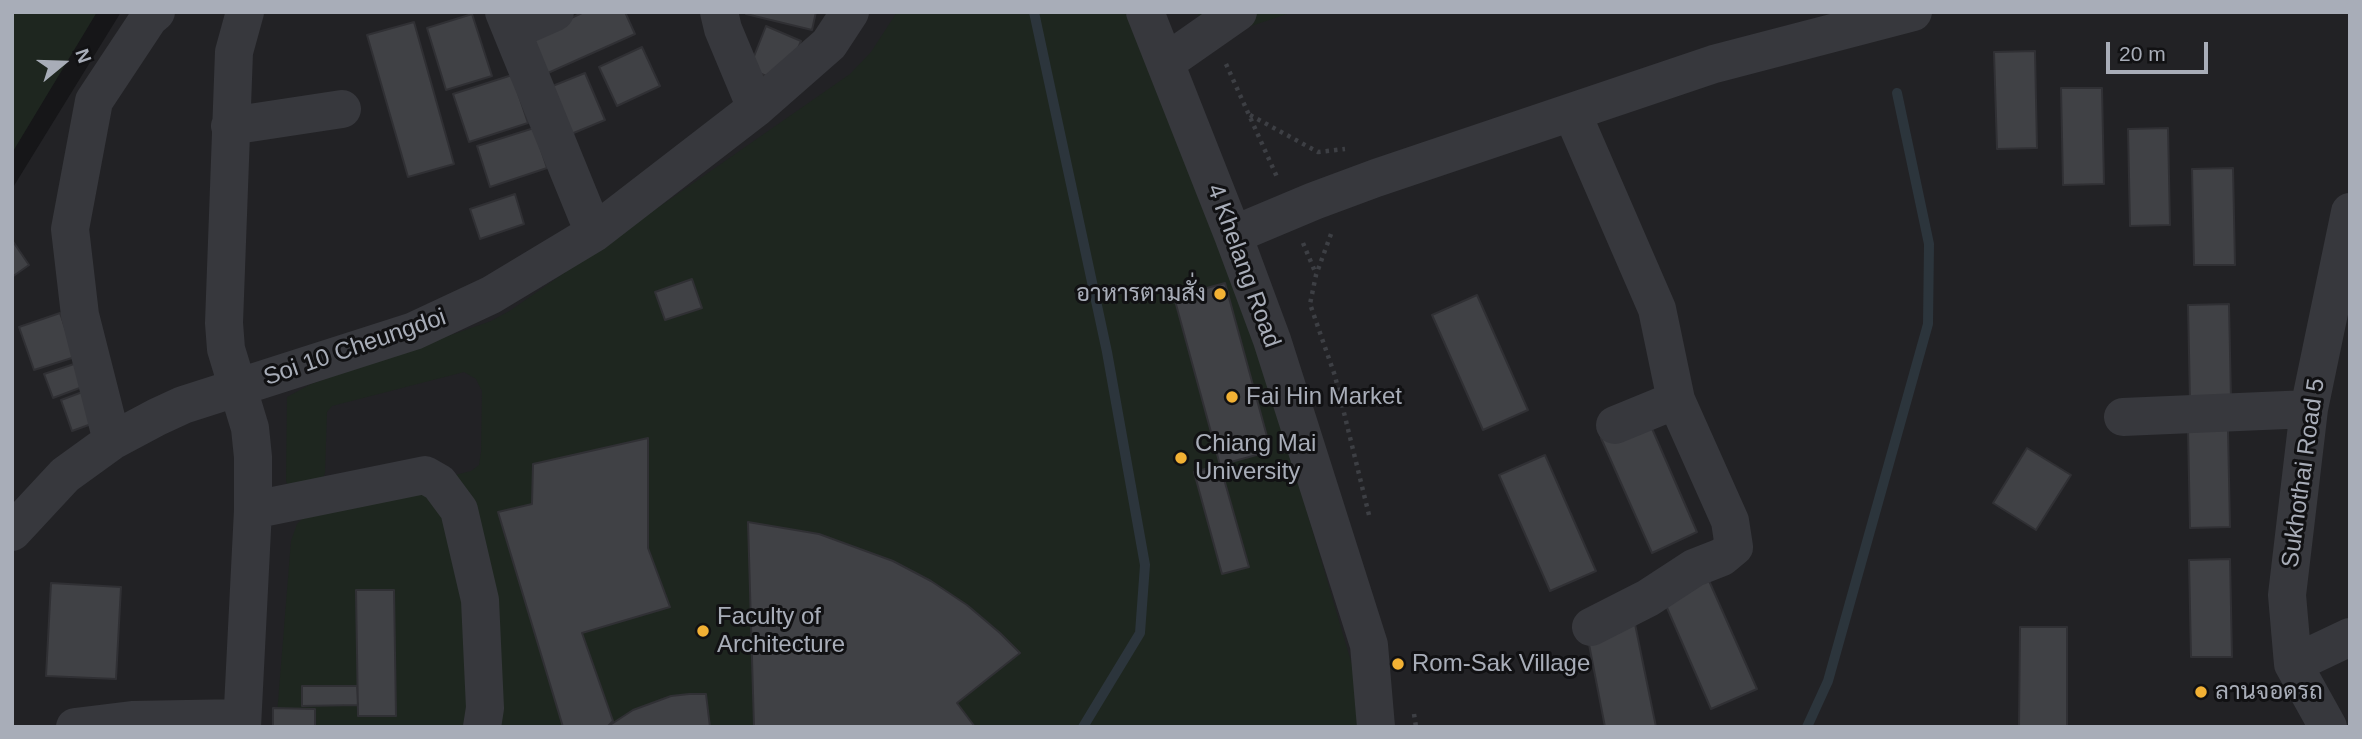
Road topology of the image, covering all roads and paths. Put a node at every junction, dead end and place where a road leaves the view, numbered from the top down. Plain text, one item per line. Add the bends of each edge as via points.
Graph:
1 (156, 12) edge
2 (245, 12) edge
3 (555, 12) edge
4 (719, 12) edge
5 (850, 12) edge
6 (1145, 12) edge
7 (1913, 12) edge
8 (508, 22) edge
9 (1224, 22) edge
10 (1165, 63) junction
11 (756, 108) junction
12 (342, 109) dead end
13 (1572, 113) junction
14 (230, 126) junction
15 (1291, 212) junction
16 (2350, 212) edge
17 (1334, 228) dead end
18 (594, 233) junction
19 (1233, 235) junction
20 (1316, 275) junction
21 (237, 388) junction
22 (1675, 400) junction
23 (2309, 409) junction
24 (2123, 417) dead end
25 (1615, 425) dead end
26 (113, 441) junction
27 (253, 510) junction
28 (1370, 518) dead end
29 (12, 532) edge
30 (1591, 627) dead end
31 (2350, 638) edge
32 (2292, 664) junction
33 (1413, 703) dead end
34 (242, 722) edge
35 (75, 727) edge
36 (482, 727) edge
37 (1376, 727) edge
38 (1416, 727) edge
39 (2328, 727) edge

1 - 26 street via 94,101 70,229 80,315
2 - 14 street via 234,52
3 - 8 street
4 - 11 street
5 - 11 street, Soi 10 Cheungdoi via 829,44
6 - 10 street, 4 Khelang Road
7 - 13 street via 1738,56
8 - 18 street
9 - 10 street
9 - 15 path via 1251,116
10 - 19 street, 4 Khelang Road
11 - 18 street, Soi 10 Cheungdoi
12 - 14 street
13 - 15 street via 1376,178
13 - 22 street via 1657,309
14 - 21 street via 224,323
15 - 19 street
15 - 20 path
16 - 23 street, Sukhothai Road 5
17 - 20 path
18 - 21 street, Soi 10 Cheungdoi via 450,316
19 - 37 street, 4 Khelang Road via 1272,340 1369,645
20 - 28 path via 1310,304 1335,376
21 - 26 street, Soi 10 Cheungdoi via 183,405
21 - 27 street via 252,440
22 - 25 street
22 - 30 street via 1730,521 1734,547
23 - 24 street
23 - 32 street, Sukhothai Road 5 via 2287,595
26 - 29 street, Soi 10 Cheungdoi via 65,475
27 - 34 street
27 - 36 street via 425,475 439,483 459,510 480,600
31 - 32 street
32 - 39 street, Sukhothai Road 5
33 - 38 path
34 - 35 street via 132,720

